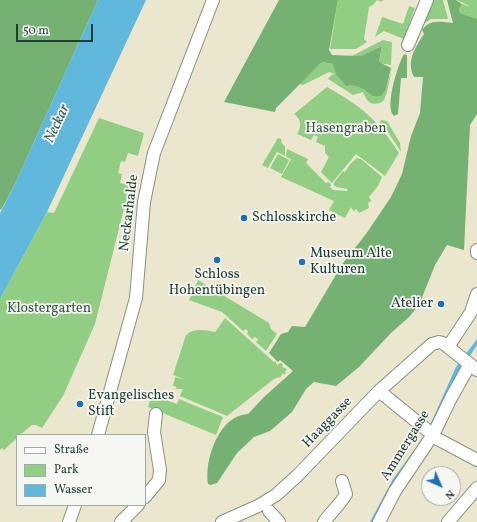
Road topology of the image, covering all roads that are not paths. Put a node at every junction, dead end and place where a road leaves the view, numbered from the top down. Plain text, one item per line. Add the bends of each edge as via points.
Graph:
1 (213, 0) edge
2 (427, 0) edge
3 (408, 45) dead end
4 (477, 250) edge
5 (477, 253) edge
6 (477, 294) edge
7 (448, 347) junction
8 (469, 364) edge
9 (379, 391) junction
10 (156, 414) dead end
11 (430, 433) junction
12 (98, 434) edge
13 (477, 460) edge
14 (342, 481) dead end
15 (475, 494) edge
16 (146, 497) edge
17 (75, 506) edge
18 (137, 506) edge
19 (269, 511) dead end
20 (69, 522) edge
21 (121, 522) edge
22 (222, 522) edge
23 (279, 522) edge
24 (324, 522) edge
25 (379, 522) edge
26 (448, 522) edge

1 - 12 street, Neckarhalde via 154,153 144,202 136,298
2 - 3 street
4 - 5 street
6 - 7 street via 471,312
7 - 8 street
7 - 9 street, Haaggasse via 439,342 432,344
8 - 11 street, Ammergasse
9 - 11 street
9 - 22 street, Haaggasse via 298,475 276,494 258,506
10 - 16 street via 154,432 160,470 159,480
11 - 13 street
11 - 25 street, Ammergasse via 390,493
14 - 24 street via 346,494 340,505 331,511
15 - 26 street
17 - 20 street
18 - 21 street
19 - 23 street

